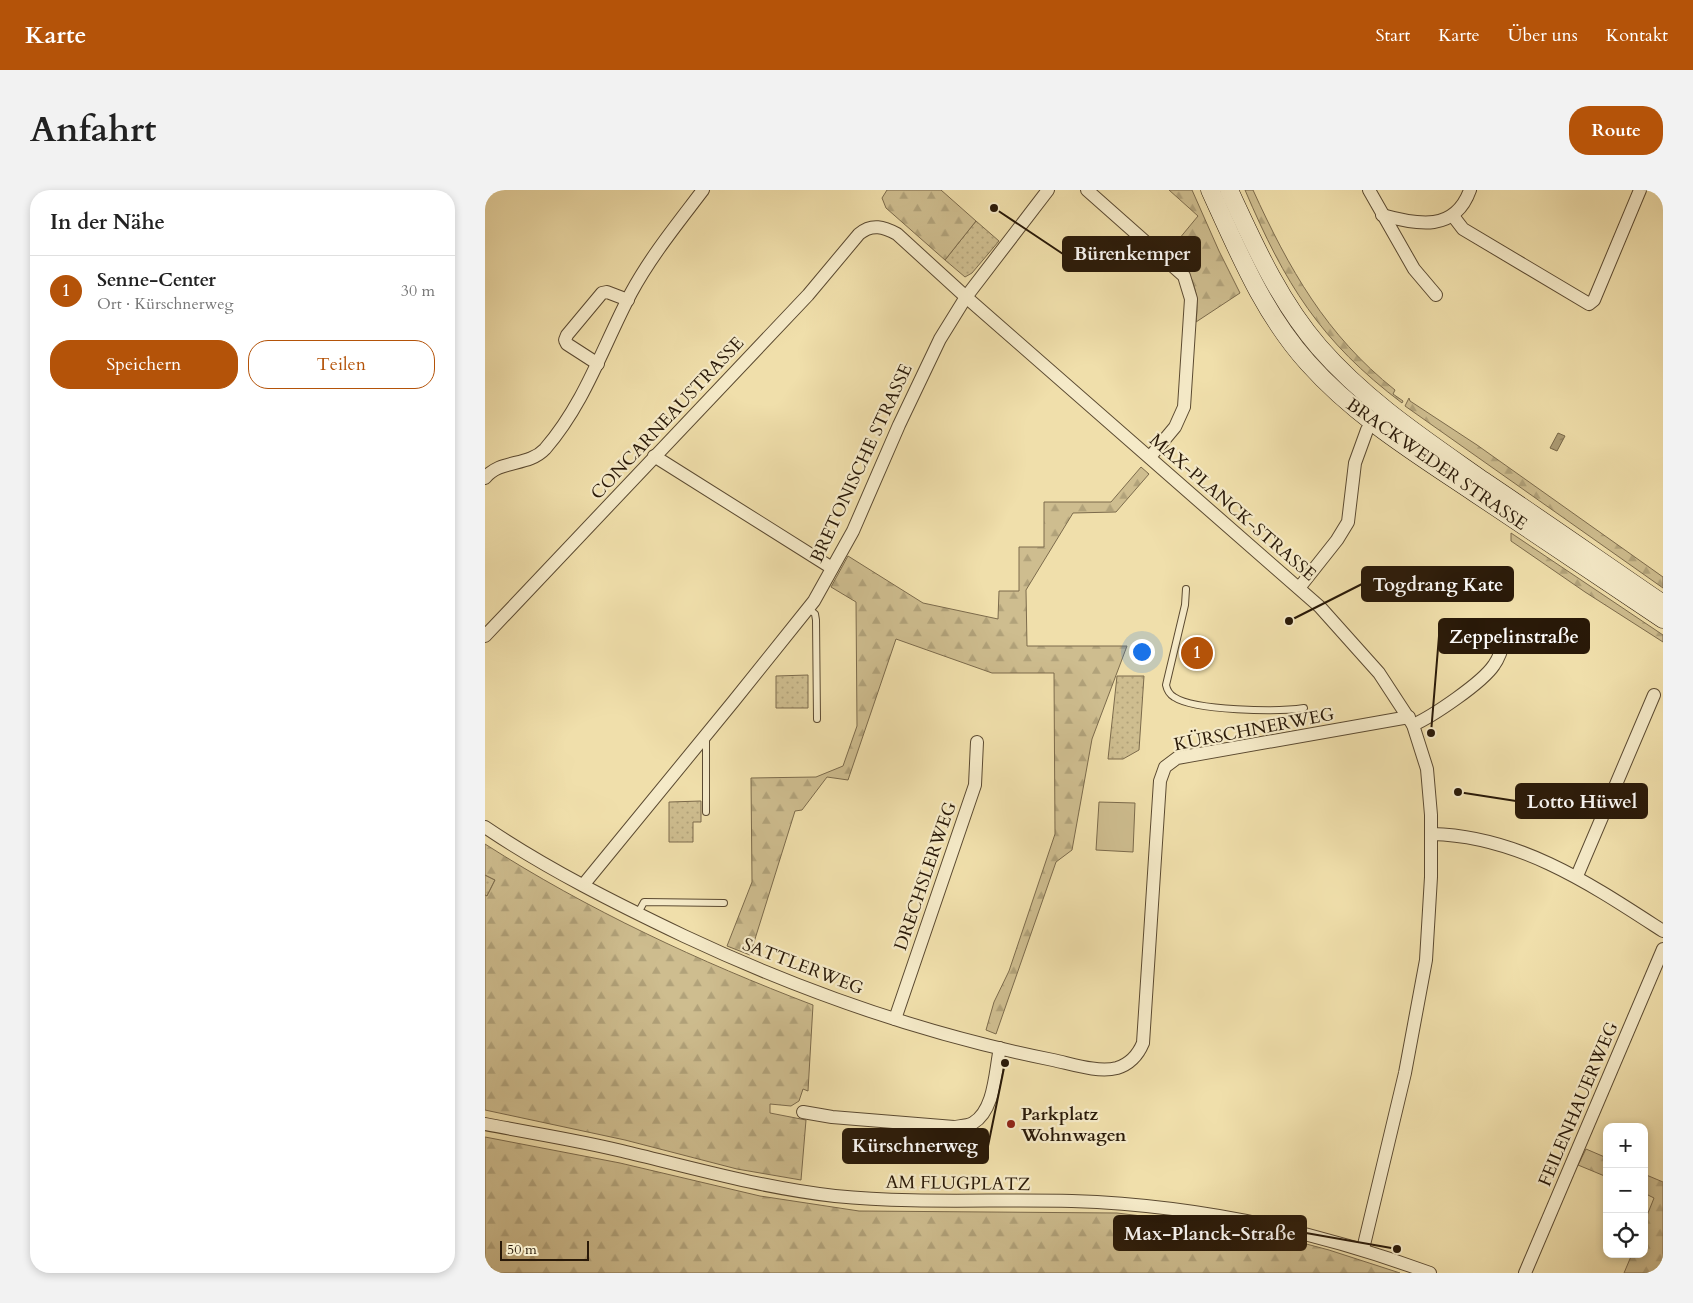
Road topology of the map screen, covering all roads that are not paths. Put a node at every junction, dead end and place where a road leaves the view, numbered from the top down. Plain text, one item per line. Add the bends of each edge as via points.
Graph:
1 (703, 190) edge
2 (1048, 190) edge
3 (1087, 190) edge
4 (1210, 190) edge
5 (1229, 190) edge
6 (1369, 190) edge
7 (1471, 190) edge
8 (1640, 190) edge
9 (1382, 215) junction
10 (1453, 216) junction
11 (875, 227) joint
12 (1436, 295) dead end
13 (965, 297) junction
14 (628, 300) junction
15 (598, 364) junction
16 (1378, 416) junction
17 (654, 456) junction
18 (1150, 457) junction
19 (485, 478) edge
20 (832, 568) junction
21 (1299, 588) junction
22 (1186, 589) dead end
23 (1663, 604) edge
24 (808, 608) junction
25 (1663, 619) edge
26 (1509, 625) dead end
27 (485, 636) edge
28 (1654, 695) dead end
29 (1304, 708) dead end
30 (817, 719) dead end
31 (1411, 721) junction
32 (706, 735) junction
33 (977, 742) dead end
34 (706, 812) dead end
35 (485, 827) edge
36 (1432, 834) junction
37 (1577, 876) junction
38 (583, 884) junction
39 (724, 903) dead end
40 (638, 913) junction
41 (1663, 931) edge
42 (1663, 949) edge
43 (895, 1019) junction
44 (1000, 1048) junction
45 (1131, 1060) joint
46 (803, 1112) dead end
47 (485, 1124) edge
48 (1363, 1249) junction
49 (1430, 1273) edge
50 (1525, 1273) edge

1 - 14 street via 652,260
2 - 13 street, BRETONISCHE STRASSE
3 - 18 street via 1184,276 1190,289 1185,407 1175,427
4 - 16 main road, BRACKWEDER STRASSE via 1250,278 1280,326 1308,363 1344,399
5 - 16 main road, BRACKWEDER STRASSE via 1268,272 1291,311
6 - 9 street
7 - 10 street via 1464,205
8 - 10 street via 1594,300 1589,304 1463,229
9 - 10 street via 1416,222
9 - 12 street via 1414,269
11 - 13 street, MAX-PLANCK-STRASSE via 885,227 897,234
11 - 17 street, CONCARNEAUSTRASSE via 866,228 859,234 808,295
13 - 18 street, MAX-PLANCK-STRASSE
13 - 20 street, BRETONISCHE STRASSE via 929,360 853,531
14 - 15 street
14 - 15 street via 602,293 567,335 567,344
15 - 19 street via 579,402 545,449 526,461 496,468
16 - 21 street via 1362,441 1355,463 1348,522
16 - 23 main road, BRACKWEDER STRASSE
16 - 25 main road, BRACKWEDER STRASSE via 1439,470
17 - 20 street
17 - 27 street, CONCARNEAUSTRASSE
18 - 21 street, MAX-PLANCK-STRASSE
20 - 24 street, BRETONISCHE STRASSE
21 - 31 street, MAX-PLANCK-STRASSE via 1364,654
22 - 29 lane via 1166,684 1170,694 1180,700 1219,707 1278,712
24 - 30 lane via 816,620
24 - 32 street, BRETONISCHE STRASSE
26 - 31 street, KÜRSCHNERWEG via 1499,656 1487,674 1434,714
28 - 37 street
31 - 36 street, MAX-PLANCK-STRASSE via 1427,769
31 - 45 street, KÜRSCHNERWEG via 1177,758 1165,767 1160,781 1144,1033 1139,1053
32 - 34 lane
32 - 38 street, BRETONISCHE STRASSE
33 - 43 street, DRECHSLERWEG via 975,785
35 - 38 street, SATTLERWEG
36 - 37 street via 1515,850
36 - 48 street, MAX-PLANCK-STRASSE via 1428,938 1421,994
37 - 41 street
38 - 40 street, SATTLERWEG
39 - 40 lane via 644,902
40 - 43 street, SATTLERWEG via 735,959
42 - 50 street, FEILENHAUERWEG
43 - 44 street, SATTLERWEG
44 - 45 street, SATTLERWEG via 1107,1069
44 - 46 street via 987,1106 972,1125 832,1118
47 - 48 street, AM FLUGPLATZ via 619,1150 789,1190 890,1200 1072,1201 1193,1211 1257,1221
48 - 49 street, AM FLUGPLATZ

